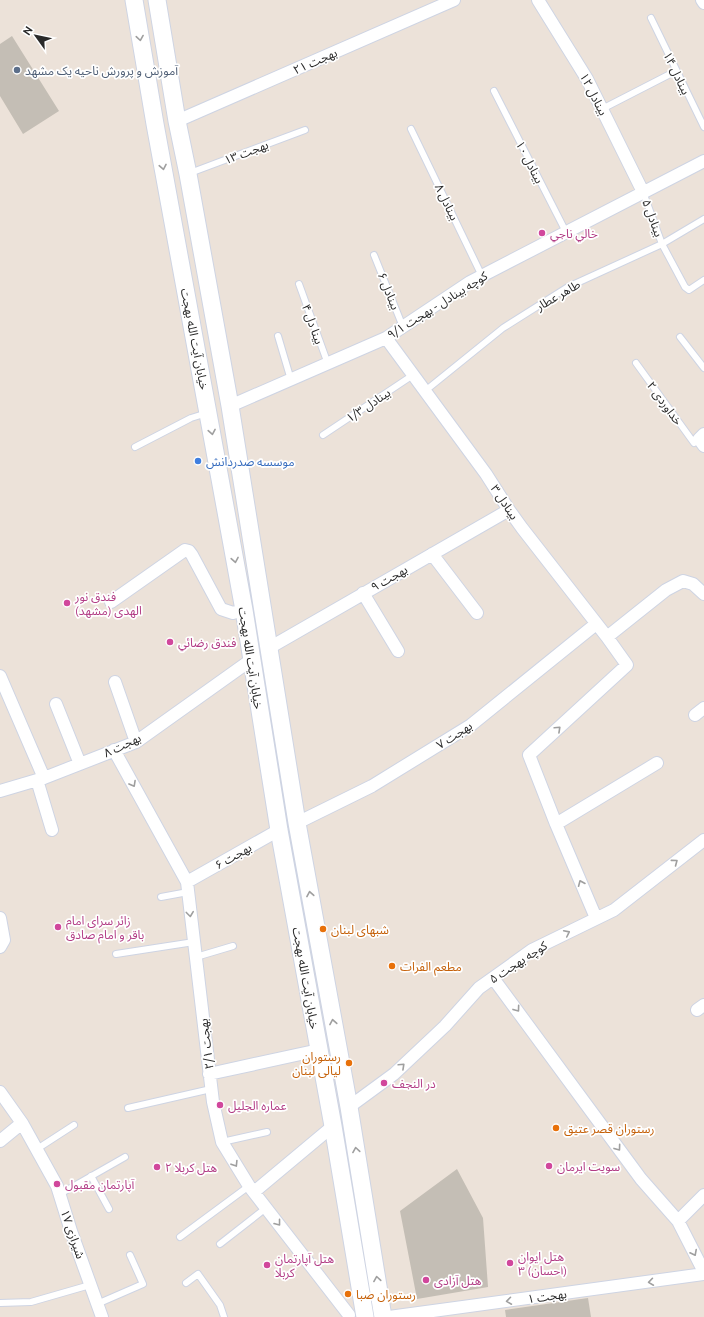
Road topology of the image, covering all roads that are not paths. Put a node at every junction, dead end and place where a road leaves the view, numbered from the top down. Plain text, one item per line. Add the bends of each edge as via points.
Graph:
1 (134, 0) edge
2 (157, 0) edge
3 (454, 0) edge
4 (538, 0) edge
5 (702, 0) edge
6 (704, 3) edge
7 (651, 18) dead end
8 (676, 71) junction
9 (494, 91) dead end
10 (602, 109) junction
11 (177, 121) junction
12 (704, 127) edge
13 (411, 129) dead end
14 (305, 130) dead end
15 (704, 161) edge
16 (188, 174) junction
17 (643, 192) junction
18 (704, 220) edge
19 (566, 232) junction
20 (662, 244) junction
21 (374, 255) dead end
22 (482, 276) junction
23 (704, 280) edge
24 (299, 284) dead end
25 (403, 327) junction
26 (278, 336) dead end
27 (680, 337) dead end
28 (386, 338) junction
29 (636, 363) dead end
30 (328, 364) junction
31 (704, 368) edge
32 (413, 374) junction
33 (291, 380) junction
34 (425, 391) junction
35 (230, 406) junction
36 (208, 413) junction
37 (323, 435) dead end
38 (700, 440) edge
39 (135, 447) dead end
40 (509, 510) junction
41 (432, 554) junction
42 (364, 593) junction
43 (704, 594) edge
44 (111, 602) dead end
45 (244, 610) junction
46 (477, 613) dead end
47 (596, 624) junction
48 (607, 637) junction
49 (269, 648) junction
50 (398, 651) dead end
51 (251, 660) junction
52 (0, 676) edge
53 (115, 682) dead end
54 (56, 704) dead end
55 (136, 742) junction
56 (114, 750) junction
57 (657, 763) dead end
58 (80, 764) junction
59 (41, 779) junction
60 (0, 791) edge
61 (297, 823) junction
62 (556, 824) junction
63 (52, 830) dead end
64 (279, 830) junction
65 (704, 840) edge
66 (187, 887) junction
67 (161, 897) dead end
68 (0, 918) edge
69 (596, 918) junction
70 (194, 942) junction
71 (233, 946) dead end
72 (0, 947) edge
73 (116, 954) dead end
74 (196, 957) junction
75 (494, 978) junction
76 (319, 1050) junction
77 (209, 1074) junction
78 (211, 1089) junction
79 (0, 1092) edge
80 (349, 1107) junction
81 (128, 1108) dead end
82 (22, 1123) junction
83 (74, 1125) dead end
84 (333, 1126) junction
85 (267, 1132) dead end
86 (0, 1141) edge
87 (222, 1142) junction
88 (37, 1150) junction
89 (125, 1157) dead end
90 (91, 1176) junction
91 (251, 1189) junction
92 (60, 1194) junction
93 (704, 1194) edge
94 (266, 1208) junction
95 (109, 1209) dead end
96 (678, 1221) junction
97 (180, 1237) dead end
98 (220, 1244) dead end
99 (130, 1255) dead end
100 (704, 1273) edge
101 (186, 1283) dead end
102 (90, 1285) junction
103 (0, 1303) edge
104 (97, 1304) junction
105 (354, 1315) edge
106 (102, 1317) edge
107 (224, 1317) edge
108 (383, 1317) edge
109 (390, 1317) edge

1 -> 36 main road, خیابان آیت الله بهجت
2 - 11 main road, خیابان آیت الله بهجت
3 - 11 street, بهجت ۲۱
4 - 10 street, بینادل ۱۲ via 587,79
5 - 6 street
7 - 8 lane, بینادل ۱۴
8 - 10 lane
8 - 12 lane, بینادل ۱۴
9 - 19 lane, بینادل ۱۰
10 - 17 street, بینادل ۱۲
11 - 16 main road, خیابان آیت الله بهجت
13 - 22 lane, بینادل ۸
14 - 16 lane, بهجت ۱۳
15 - 17 street, کوچه بینادل - بهجت ۹/۱
16 - 35 main road, خیابان آیت الله بهجت
17 - 19 street, کوچه بینادل - بهجت ۹/۱
17 - 20 lane, بینادل ۵
18 - 20 lane, طاهر عطار
19 - 22 street, کوچه بینادل - بهجت ۹/۱
20 - 23 lane, بینادل ۵ via 687,289 690,290
20 - 34 lane, طاهر عطار via 568,287 503,328
21 - 25 lane, بینادل ۶
22 - 25 street, کوچه بینادل - بهجت ۹/۱
24 - 30 lane, بینا دل ۴
25 - 28 street, کوچه بینادل - بهجت ۹/۱
26 - 33 lane
27 - 31 lane
28 - 30 street, کوچه بینادل - بهجت ۹/۱
28 - 32 street, بینادل ۳
29 - 38 lane, خداوردی ۲
30 - 33 street, کوچه بینادل - بهجت ۹/۱
32 - 34 street, بینادل ۳
32 - 37 lane, بینادل ۱/۳
33 - 35 street, کوچه بینادل - بهجت ۹/۱
34 - 40 street, بینادل ۳
35 - 49 main road, خیابان آیت الله بهجت
36 - 39 lane via 191,418
36 -> 45 main road, خیابان آیت الله بهجت
40 - 41 street, بهجت ۹
40 - 47 street, بینادل ۳
41 - 42 street, بهجت ۹
41 - 46 street
42 - 49 street, بهجت ۹
42 - 50 street
43 - 48 street via 693,584 683,581 666,590
44 - 45 street via 185,550 192,555 221,609 233,614
45 - 51 main road, خیابان آیت الله بهجت
47 - 48 street, بینادل ۳
47 - 61 street, بهجت ۷ via 471,725 372,786
62 -> 48 street, بینادل ۳ via 529,755 627,665
49 - 61 main road, خیابان آیت الله بهجت
51 - 55 street, بهجت ۸
51 - 64 main road, خیابان آیت الله بهجت
52 - 59 street
53 - 55 street
54 - 58 street
55 - 56 street, بهجت ۸
56 - 58 street, بهجت ۸
56 -> 66 street, بهجت ۲/۱
57 - 62 street
58 - 59 street, بهجت ۸
59 - 60 street, بهجت ۸
59 - 63 street
80 -> 61 main road, خیابان آیت الله بهجت
69 -> 62 street
64 - 66 street, بهجت ۶
64 - 76 main road, خیابان آیت الله بهجت
69 -> 65 street, کوچه بهجت ۵ via 614,910
66 - 67 lane
66 -> 70 street, بهجت ۲/۱
68 - 72 street via 4,940
75 -> 69 street, کوچه بهجت ۵ via 532,950
70 - 73 lane
70 - 74 street, بهجت ۲/۱
71 - 74 lane
74 - 77 street, بهجت ۲/۱
80 -> 75 street, کوچه بهجت ۵ via 394,1074 445,1026 479,988
75 -> 96 street via 641,1179
76 - 77 street
76 - 84 main road, خیابان آیت الله بهجت
77 - 78 street, بهجت ۲/۱
78 - 81 lane
78 - 87 street, بهجت ۲/۱
79 - 82 street, شیرازی ۱۷
108 -> 80 main road, خیابان آیت الله بهجت
82 - 86 street
82 - 88 street, شیرازی ۱۷
83 - 88 lane
84 - 91 street
84 - 105 main road, خیابان آیت الله بهجت
85 - 87 lane
87 -> 91 street, بهجت ۲/۱
88 - 92 street, شیرازی ۱۷
89 - 90 lane
90 - 92 lane
90 - 95 lane
91 - 94 street, بهجت ۲/۱
91 - 97 lane
92 - 102 street, شیرازی ۱۷
93 - 96 street
94 - 98 lane
94 -> 105 street, بهجت ۲/۱
96 -> 100 street
99 - 104 lane via 143,1284
100 -> 109 street, بهجت ۱
101 - 107 lane via 198,1274 220,1305
102 - 103 lane via 31,1302
102 - 104 street, شیرازی ۱۷
104 - 106 street, شیرازی ۱۷

